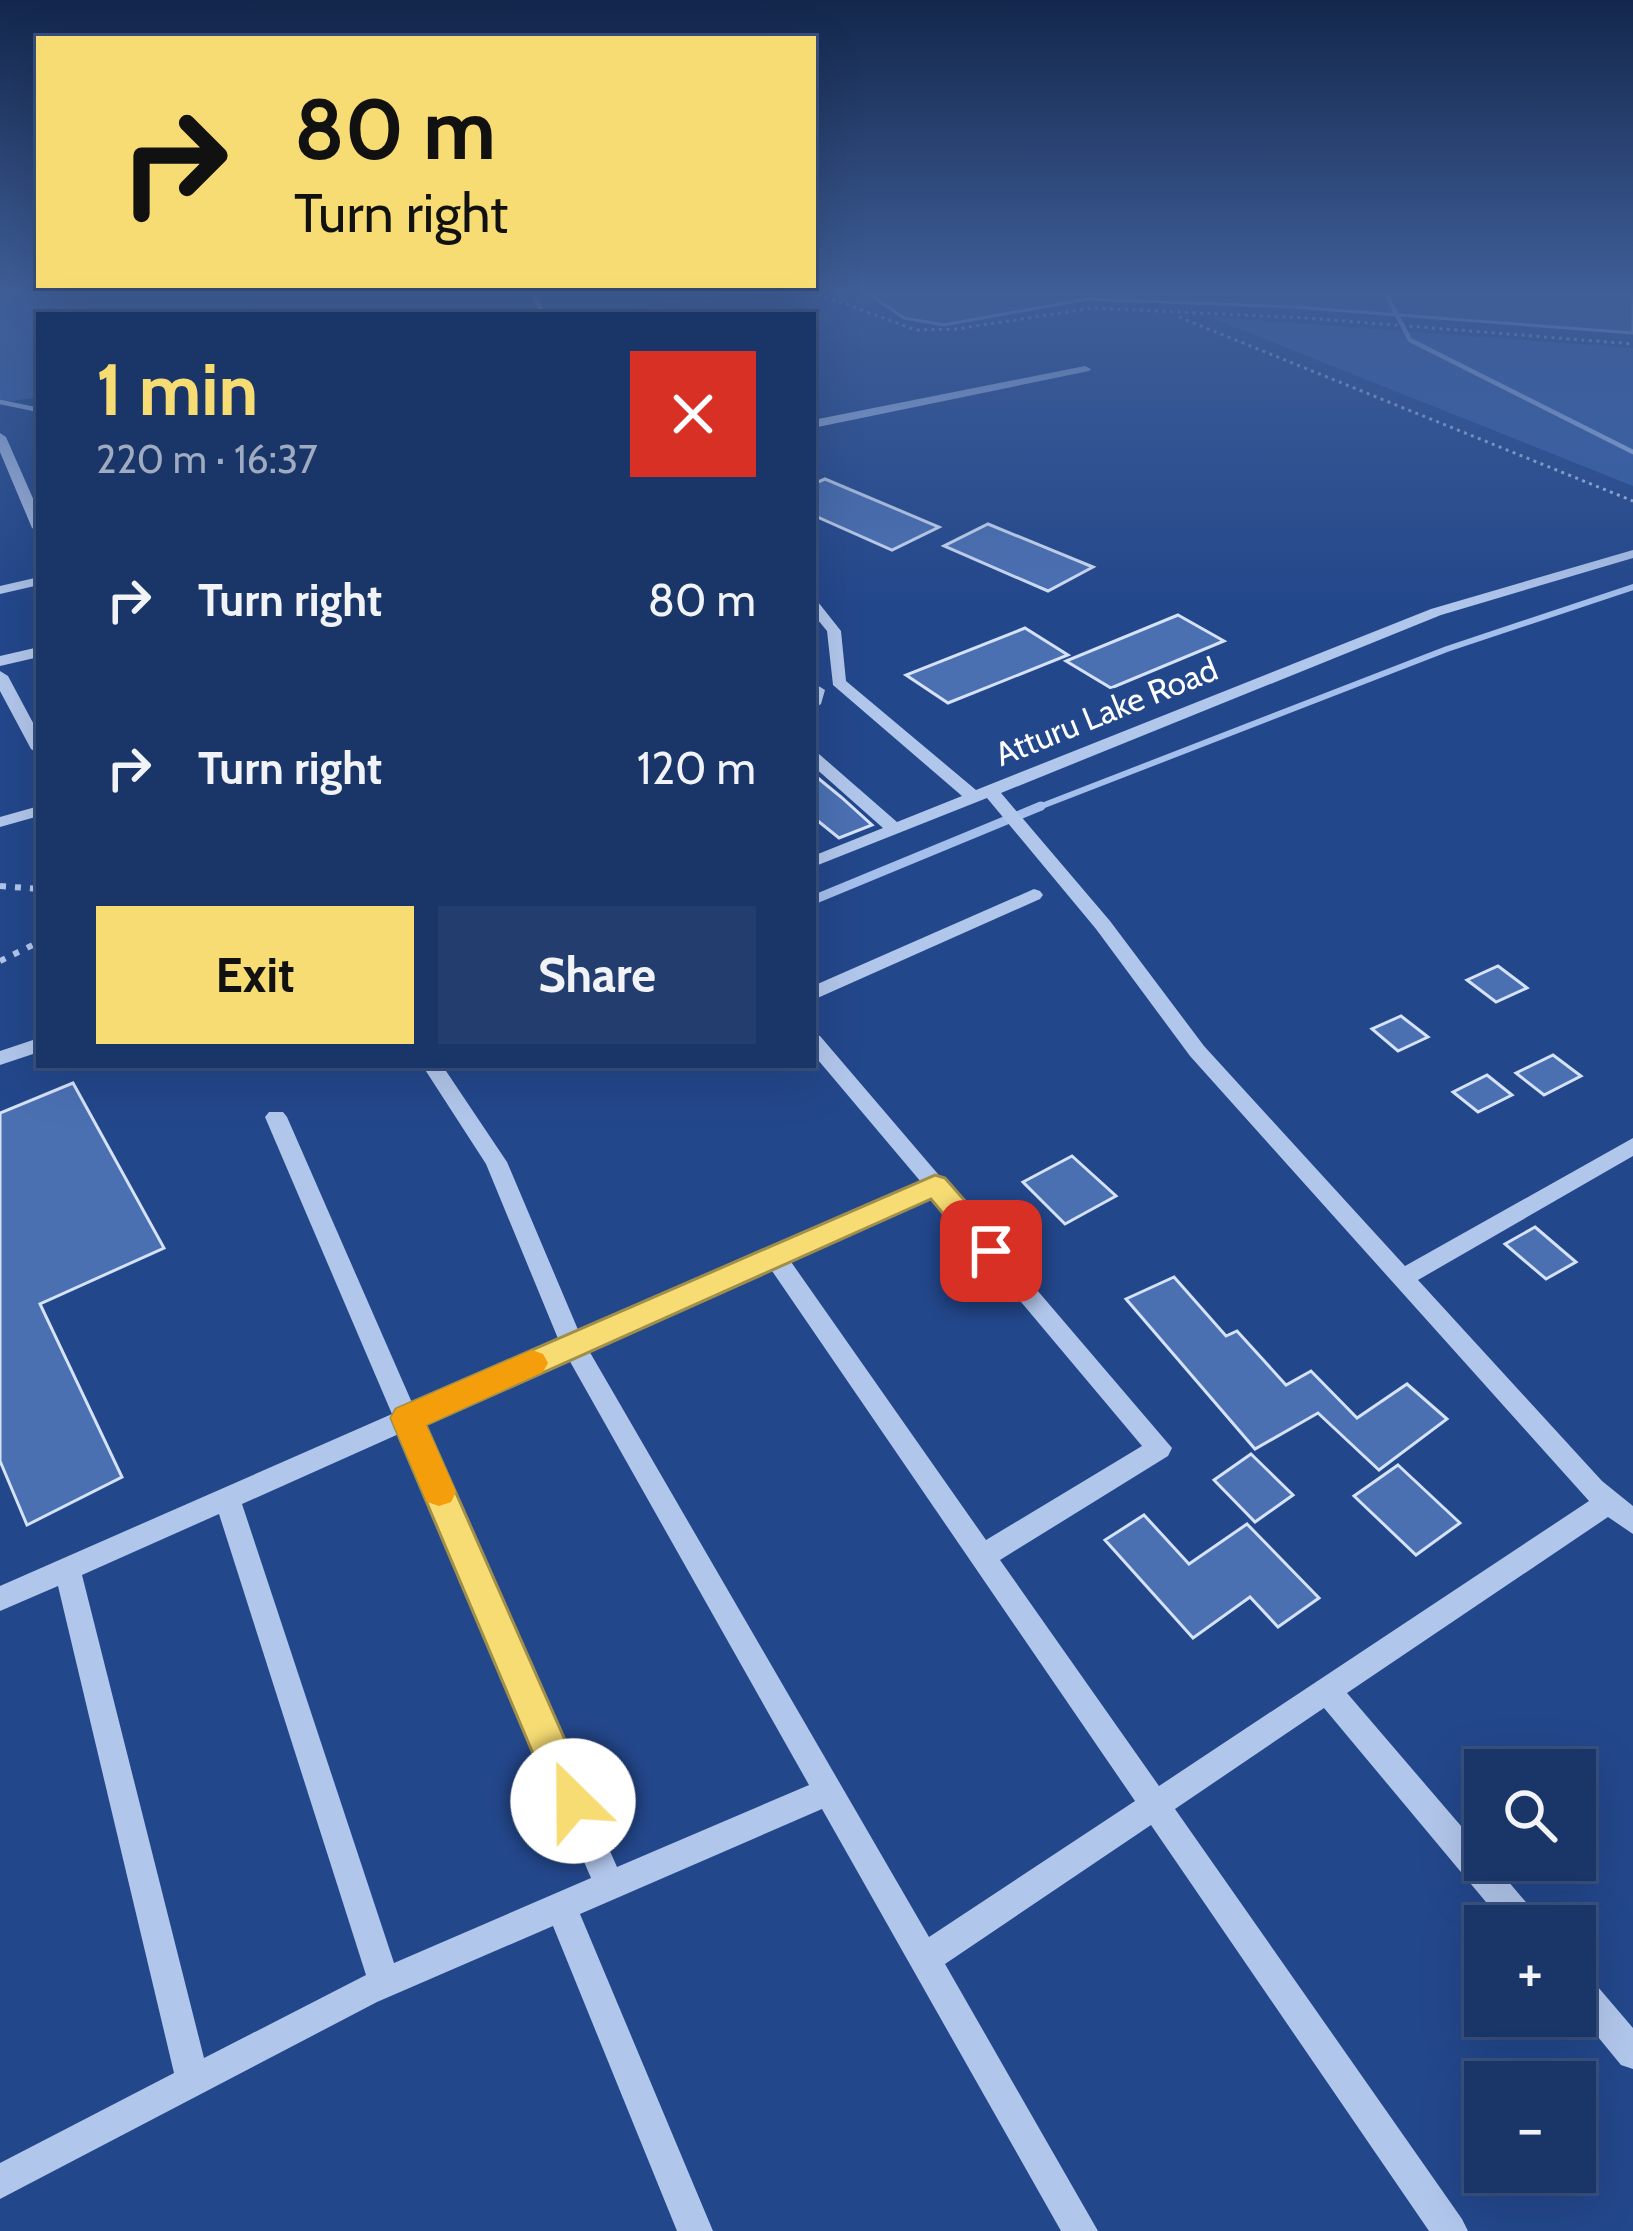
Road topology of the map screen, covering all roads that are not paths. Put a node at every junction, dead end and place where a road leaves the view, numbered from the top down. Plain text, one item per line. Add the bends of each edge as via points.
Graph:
1 (943, 398) edge
2 (816, 423) edge
3 (0, 437) edge
4 (36, 521) edge
5 (1633, 554) edge
6 (1633, 568) edge
7 (36, 582) edge
8 (0, 590) edge
9 (816, 609) edge
10 (1424, 621) junction
11 (834, 631) junction
12 (816, 635) edge
13 (36, 653) edge
14 (0, 661) edge
15 (0, 676) edge
16 (36, 743) edge
17 (816, 761) edge
18 (983, 795) junction
19 (36, 812) edge
20 (0, 822) edge
21 (889, 824) dead end
22 (816, 861) edge
23 (1034, 895) dead end
24 (816, 993) edge
25 (816, 1045) edge
26 (36, 1046) edge
27 (0, 1058) edge
28 (434, 1068) edge
29 (276, 1118) dead end
30 (1633, 1146) edge
31 (935, 1185) junction
32 (775, 1256) junction
33 (1403, 1278) junction
34 (573, 1345) junction
35 (407, 1418) junction
36 (227, 1498) junction
37 (1609, 1502) junction
38 (1633, 1522) edge
39 (981, 1557) junction
40 (67, 1569) junction
41 (0, 1598) edge
42 (1327, 1690) junction
43 (829, 1791) junction
44 (1154, 1806) junction
45 (610, 1886) junction
46 (1508, 1905) edge
47 (561, 1907) junction
48 (925, 1959) junction
49 (386, 1983) junction
50 (1596, 2009) edge
51 (1633, 2053) edge
52 (193, 2081) junction
53 (0, 2182) edge
54 (695, 2231) edge
55 (1081, 2231) edge
56 (1450, 2231) edge

1 - 2 street
3 - 4 street
5 - 10 street, Atturu Lake Road
6 - 10 street, Atturu Lake Road via 1453,622
7 - 8 street
9 - 11 street
10 - 18 street, Atturu Lake Road
11 - 12 street
11 - 18 street via 838,682
13 - 14 street
15 - 16 street
17 - 21 street
18 - 22 street, Atturu Lake Road
18 - 33 street via 1103,925 1197,1052
19 - 20 street
23 - 24 street
25 - 31 street
26 - 27 street
28 - 34 street via 496,1162
29 - 35 street
30 - 33 street
31 - 32 street
31 - 39 street via 1159,1448
32 - 34 street
32 - 39 street
33 - 37 street
34 - 35 street
34 - 43 street
35 - 36 street
35 - 45 street
36 - 40 street
36 - 49 street
37 - 38 street
37 - 42 street
39 - 44 street
40 - 41 street
40 - 52 street
42 - 44 street
42 - 46 street
43 - 45 street
43 - 48 street
44 - 48 street
44 - 56 street
45 - 47 street
47 - 49 street
47 - 54 street
48 - 55 street
49 - 52 street
50 - 51 street
52 - 53 street

